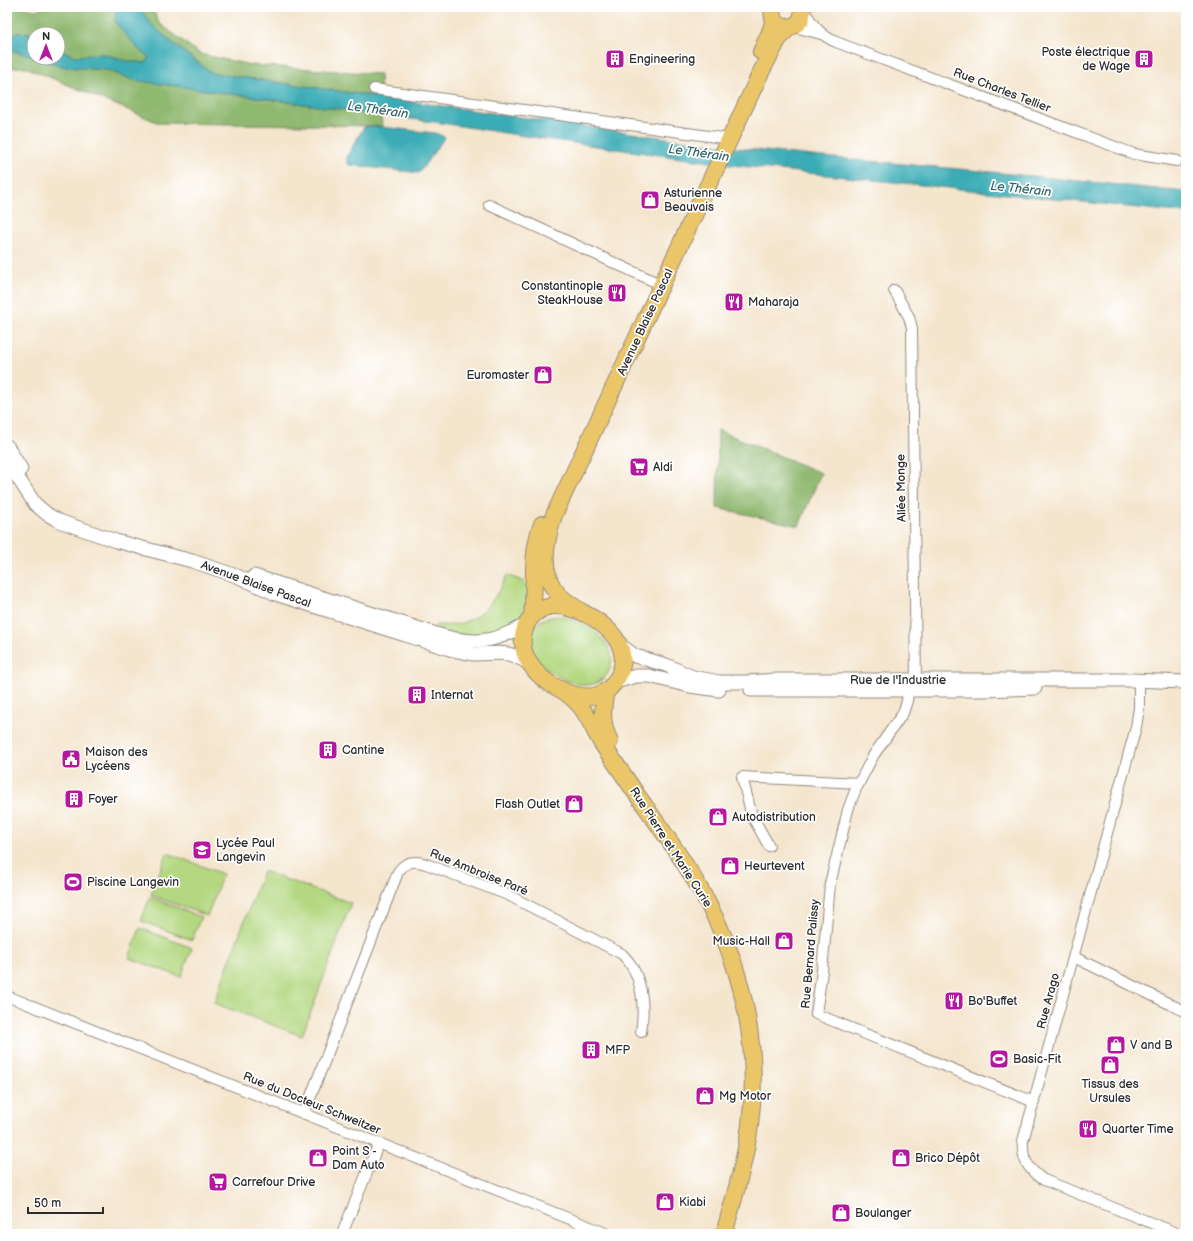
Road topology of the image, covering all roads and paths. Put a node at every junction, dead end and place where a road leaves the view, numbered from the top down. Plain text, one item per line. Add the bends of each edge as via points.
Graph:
1 (802, 7) edge
2 (773, 13) edge
3 (790, 27) junction
4 (821, 34) junction
5 (374, 89) dead end
6 (724, 140) junction
7 (1177, 161) dead end
8 (489, 205) dead end
9 (657, 283) junction
10 (894, 290) dead end
11 (7, 446) edge
12 (7, 461) edge
13 (584, 613) junction
14 (529, 620) junction
15 (619, 644) junction
16 (530, 664) junction
17 (1186, 682) edge
18 (1139, 683) junction
19 (913, 685) junction
20 (610, 686) junction
21 (1186, 688) edge
22 (562, 690) junction
23 (859, 783) junction
24 (769, 846) dead end
25 (1074, 956) junction
26 (7, 996) edge
27 (1186, 1012) edge
28 (641, 1032) dead end
29 (1034, 1102) junction
30 (304, 1114) junction
31 (379, 1144) junction
32 (342, 1234) edge
33 (608, 1234) edge
34 (724, 1234) edge
35 (734, 1234) edge
36 (1179, 1234) edge

1 - 3 main road, Avenue Blaise Pascal via 797,24
1 - 4 street, Rue Charles Tellier
2 - 3 main road, Avenue Blaise Pascal via 781,26
2 - 6 main road, Avenue Blaise Pascal via 768,36
3 - 4 street, Rue Charles Tellier
3 - 6 main road, Avenue Blaise Pascal via 770,54
4 - 7 street, Rue Charles Tellier via 836,42 1134,154
5 - 6 street
6 - 9 main road, Avenue Blaise Pascal
8 - 9 street
9 - 13 main road, Avenue Blaise Pascal via 554,515 550,530 546,557 549,580 560,596
9 - 14 main road, Avenue Blaise Pascal via 570,458 538,534 533,561 534,595
10 - 19 street, Allée Monge via 912,328
11 - 14 street, Avenue Blaise Pascal via 40,497 68,516 448,638 469,641 491,640 510,634
12 - 16 street, Avenue Blaise Pascal via 35,504 65,524 192,561 238,576 276,594 432,643 469,653 504,653
13 - 14 main road, Avenue Blaise Pascal via 573,608 556,606 542,609
13 - 15 main road, Avenue Blaise Pascal via 606,628
14 - 16 main road, Avenue Blaise Pascal via 523,637 523,646
15 - 19 street, Rue de l'Industrie via 635,656 713,681 734,683 778,680
15 - 20 main road, Avenue Blaise Pascal via 623,653 623,663 620,675
16 - 22 main road, Avenue Blaise Pascal via 540,675
17 - 18 street, Rue de l'Industrie
18 - 19 street, Rue de l'Industrie via 985,690
18 - 21 street, Rue de l'Industrie
18 - 25 street, Rue Arago via 1136,727
19 - 20 street, Rue de l'Industrie via 710,689 645,675 630,677
19 - 23 street, Rue Bernard Palissy via 900,718 873,756
20 - 22 main road, Avenue Blaise Pascal via 595,696 583,696
20 - 35 main road, Rue Pierre et Marie Curie via 602,708 602,720 607,736 680,838 713,891 738,948 750,992 759,1046 760,1095 750,1174
22 - 34 main road, Rue Pierre et Marie Curie via 583,708 606,749 692,876 717,921 737,972 747,1014 752,1095 746,1145
23 - 24 street via 742,777 752,816
23 - 29 street, Rue Bernard Palissy via 848,810 831,878 816,1014
25 - 27 street
25 - 29 street, Rue Arago
26 - 30 street, Rue du Docteur Schweitzer
28 - 30 street, Rue Ambroise Paré via 643,1007 640,989 632,967 622,954 508,895 416,861 404,865 398,872
29 - 36 street, Rue Arago via 1023,1147 1024,1158 1032,1171 1051,1184
30 - 31 street, Rue du Docteur Schweitzer
31 - 32 street
31 - 33 street, Rue du Docteur Schweitzer

